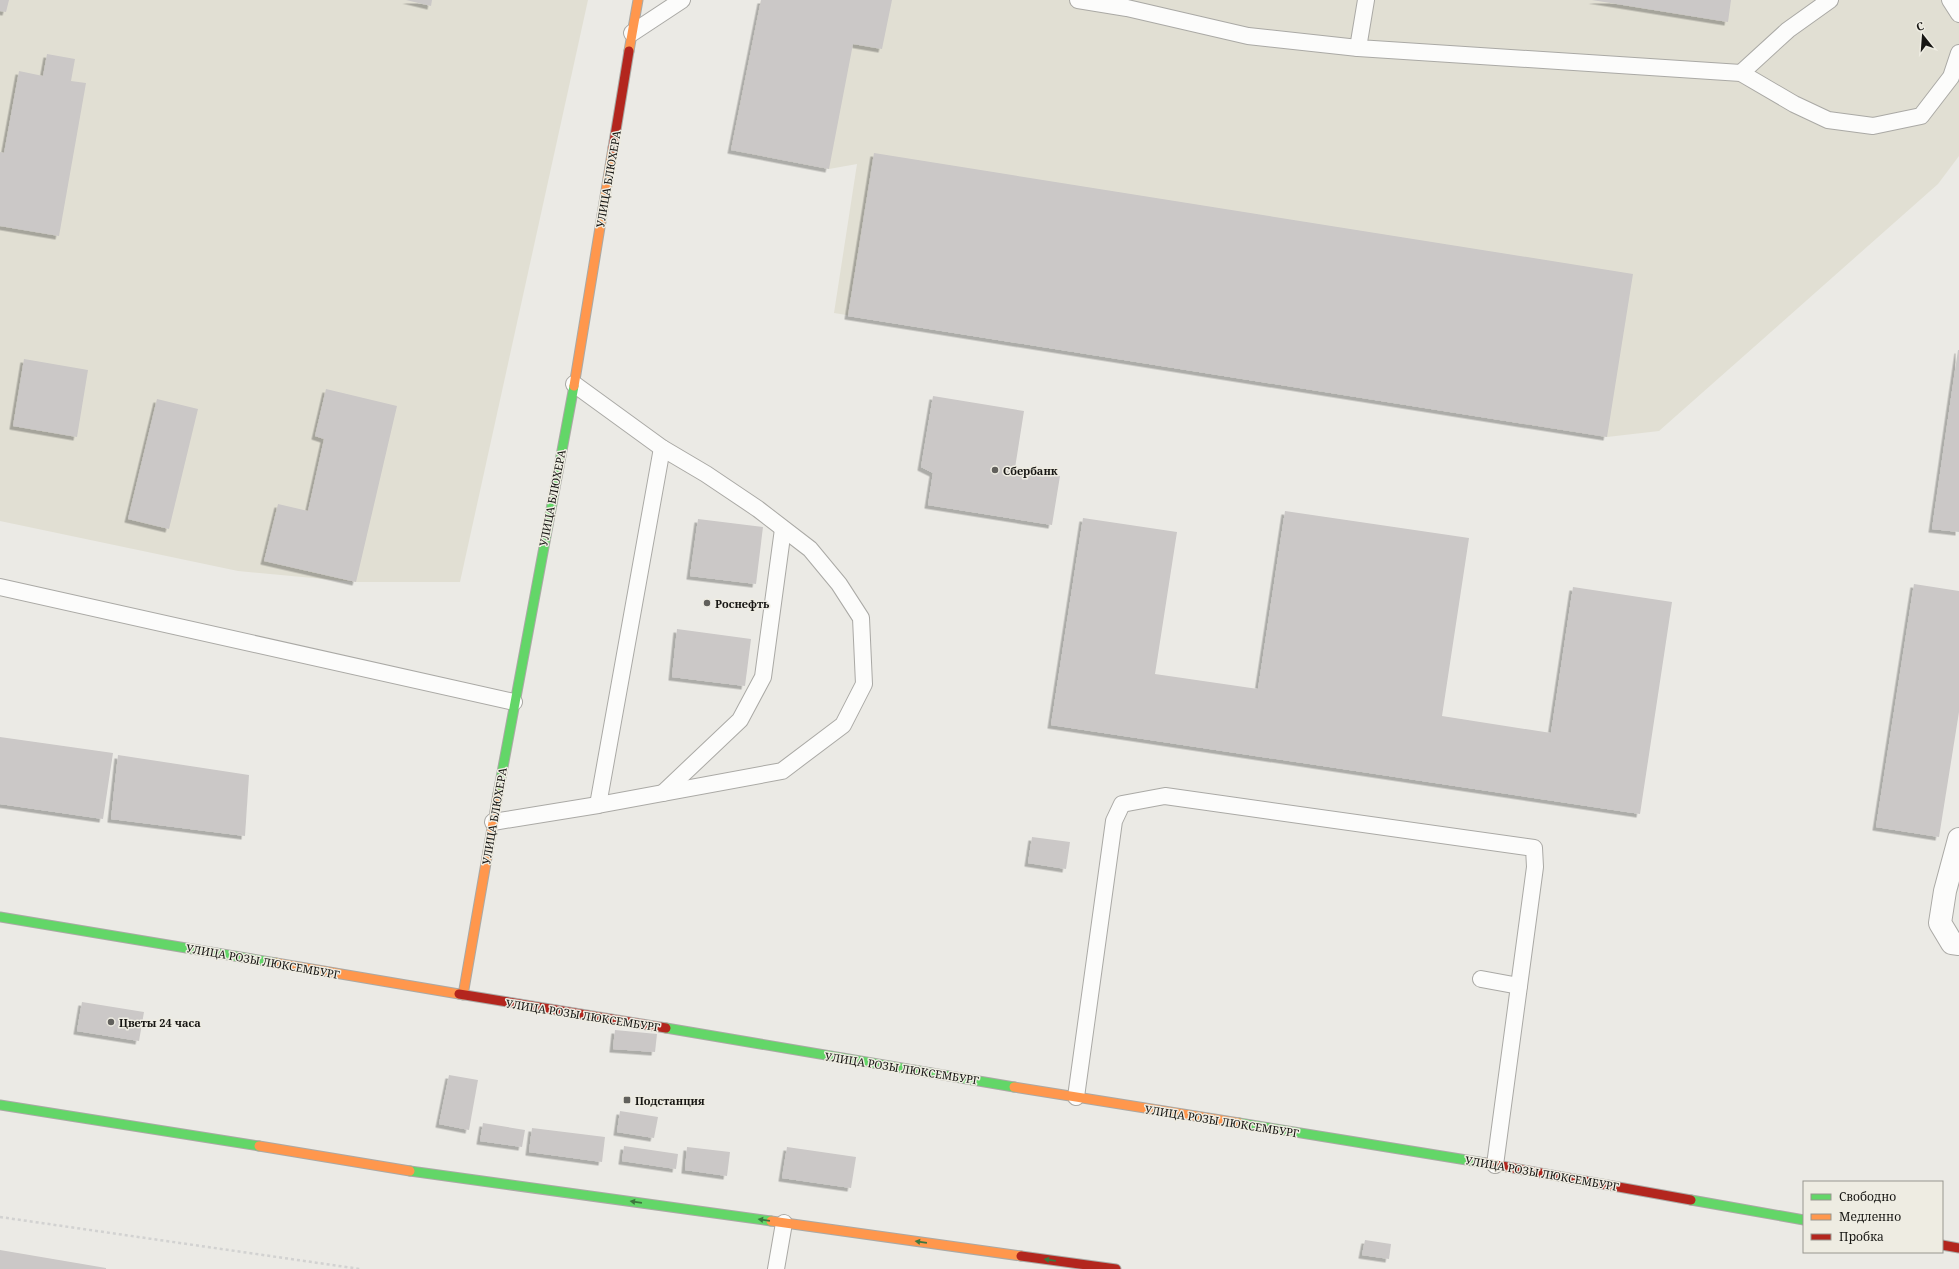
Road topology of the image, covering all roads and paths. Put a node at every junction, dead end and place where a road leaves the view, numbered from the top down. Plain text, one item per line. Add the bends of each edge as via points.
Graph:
1 (638, 0) edge
2 (682, 0) edge
3 (1078, 0) edge
4 (1366, 0) edge
5 (1830, 0) edge
6 (1950, 0) edge
7 (1959, 14) edge
8 (632, 33) junction
9 (1358, 48) junction
10 (1959, 53) edge
11 (1741, 73) junction
12 (574, 384) junction
13 (662, 448) junction
14 (783, 529) junction
15 (0, 587) edge
16 (514, 702) junction
17 (663, 793) junction
18 (598, 805) junction
19 (493, 822) junction
20 (1959, 839) edge
21 (0, 917) edge
22 (1959, 944) edge
23 (1482, 979) dead end
24 (1519, 986) junction
25 (463, 995) junction
26 (1076, 1097) junction
27 (0, 1105) edge
28 (1495, 1165) junction
29 (0, 1217) edge
30 (1803, 1220) edge
31 (784, 1223) junction
32 (1943, 1245) edge
33 (1959, 1248) edge
34 (360, 1269) edge
35 (776, 1269) edge
36 (1116, 1269) edge

1 - 8 street, УЛИЦА БЛЮХЕРА
2 - 8 lane
3 - 9 lane via 1126,8 1248,36
4 - 9 lane
5 - 11 lane via 1788,30
6 - 7 lane
8 - 12 street, УЛИЦА БЛЮХЕРА
9 - 11 lane
10 - 11 lane via 1951,78 1921,116 1873,126 1828,120 1794,104
12 - 13 lane
12 - 16 street, УЛИЦА БЛЮХЕРА
13 - 14 lane via 706,474
13 - 18 lane
14 - 17 lane via 763,676 740,720
14 - 17 lane via 810,549 839,584 861,618 864,684 843,725 782,771
15 - 16 lane
16 - 19 street, УЛИЦА БЛЮХЕРА
17 - 18 lane
18 - 19 lane
19 - 25 street, УЛИЦА БЛЮХЕРА
20 - 22 street via 1945,891 1940,923 1952,943
21 - 25 street, УЛИЦА РОЗЫ ЛЮКСЕМБУРГ
23 - 24 lane
24 - 26 lane via 1534,867 1534,848 1165,796 1122,804 1114,821
24 - 28 lane
25 - 26 street, УЛИЦА РОЗЫ ЛЮКСЕМБУРГ
26 - 28 street, УЛИЦА РОЗЫ ЛЮКСЕМБУРГ
31 -> 27 street via 420,1172
28 - 30 street, УЛИЦА РОЗЫ ЛЮКСЕМБУРГ
29 - 34 path
31 - 35 lane
36 -> 31 street
32 - 33 street

